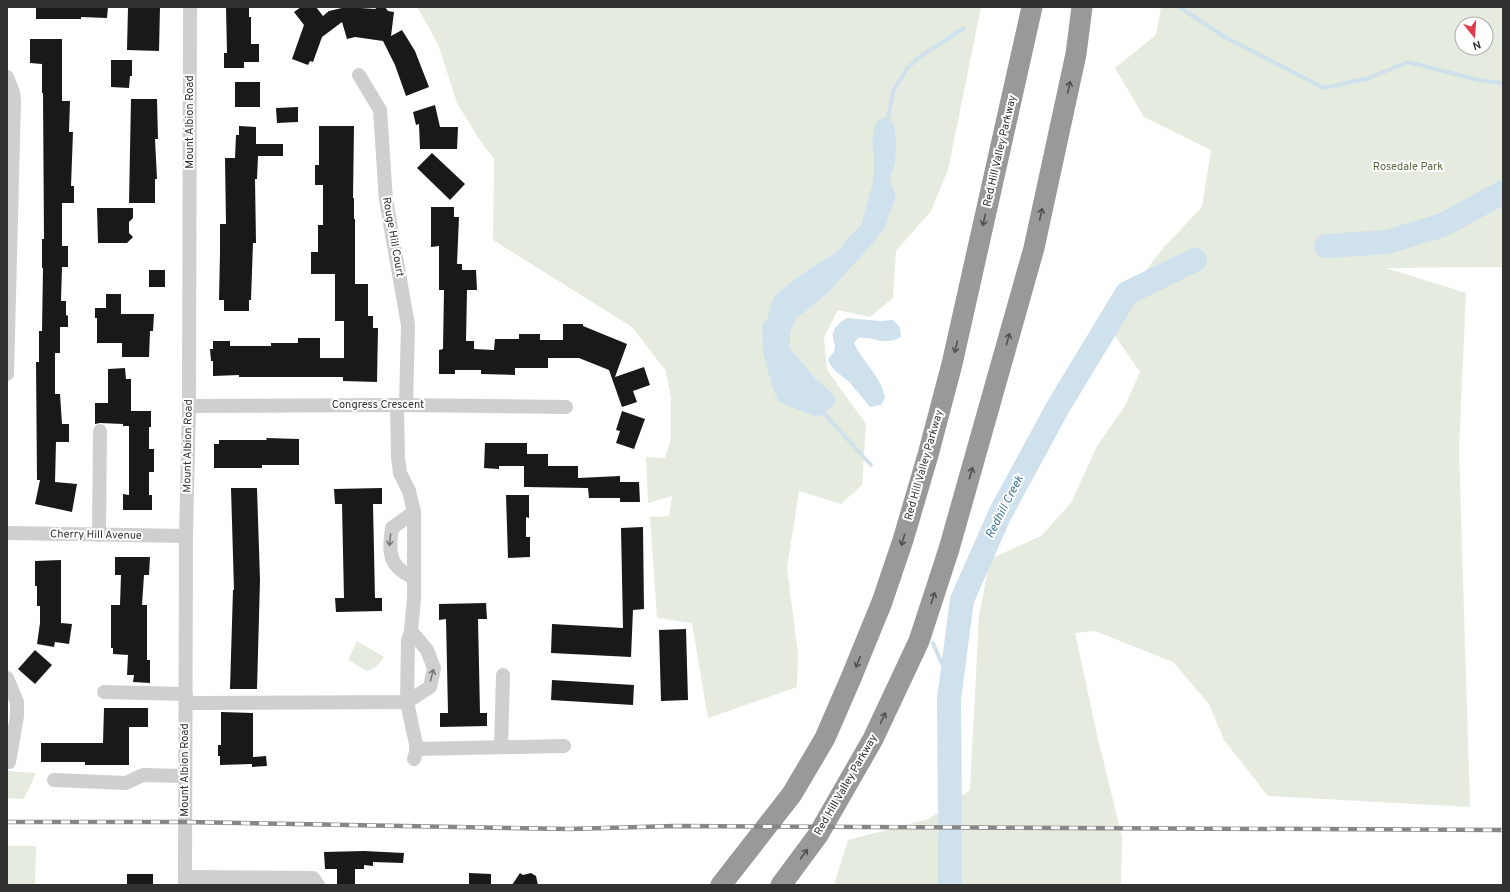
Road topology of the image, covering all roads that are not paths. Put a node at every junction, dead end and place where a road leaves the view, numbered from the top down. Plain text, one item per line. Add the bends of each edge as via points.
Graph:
1 (190, 7) edge
2 (1020, 7) edge
3 (1032, 7) edge
4 (1082, 7) edge
5 (1095, 7) edge
6 (1076, 54) junction
7 (359, 75) dead end
8 (7, 77) edge
9 (1012, 100) junction
10 (7, 374) edge
11 (402, 405) junction
12 (189, 406) junction
13 (566, 408) dead end
14 (100, 431) dead end
15 (414, 512) junction
16 (7, 534) edge
17 (99, 535) junction
18 (186, 536) junction
19 (414, 578) junction
20 (411, 631) junction
21 (503, 675) dead end
22 (7, 678) edge
23 (104, 692) dead end
24 (186, 699) junction
25 (407, 702) junction
26 (564, 746) dead end
27 (501, 747) junction
28 (9, 762) dead end
29 (185, 776) junction
30 (54, 780) dead end
31 (185, 881) edge
32 (318, 885) edge
33 (721, 885) edge
34 (781, 885) edge

1 - 12 street, Mount Albion Road
2 - 9 highway
3 - 9 highway, Red Hill Valley Parkway
4 - 6 highway, Red Hill Valley Parkway
5 - 6 highway
34 -> 6 highway, Red Hill Valley Parkway via 818,835 873,739 919,641 949,549 1034,248
7 - 11 street, Rouge Hill Court via 380,110 386,200 408,325
8 - 10 street via 14,100
9 -> 33 highway, Red Hill Valley Parkway via 952,364 916,498 882,602 825,738 792,794
11 - 12 street, Congress Crescent
11 - 13 street, Congress Crescent
11 - 15 street, Rouge Hill Court via 398,458 400,473 409,491
12 - 18 street, Mount Albion Road
14 - 17 street
15 - 19 street, Rouge Hill Court
15 -> 19 street via 392,528 389,546 392,562 403,573
16 - 17 street, Cherry Hill Avenue
17 - 18 street, Cherry Hill Avenue
18 - 24 street, Mount Albion Road
19 - 20 street, Rouge Hill Court
20 - 25 street, Rouge Hill Court via 408,641
25 -> 20 street via 430,687 434,668 427,650
21 - 27 street
22 - 28 street via 17,702
23 - 24 street
24 - 25 street
24 - 29 street, Mount Albion Road
25 - 27 street, Rouge Hill Court via 415,754
26 - 27 street
29 - 30 street via 143,775 126,782
29 - 31 street, Mount Albion Road
31 - 32 street via 313,878

